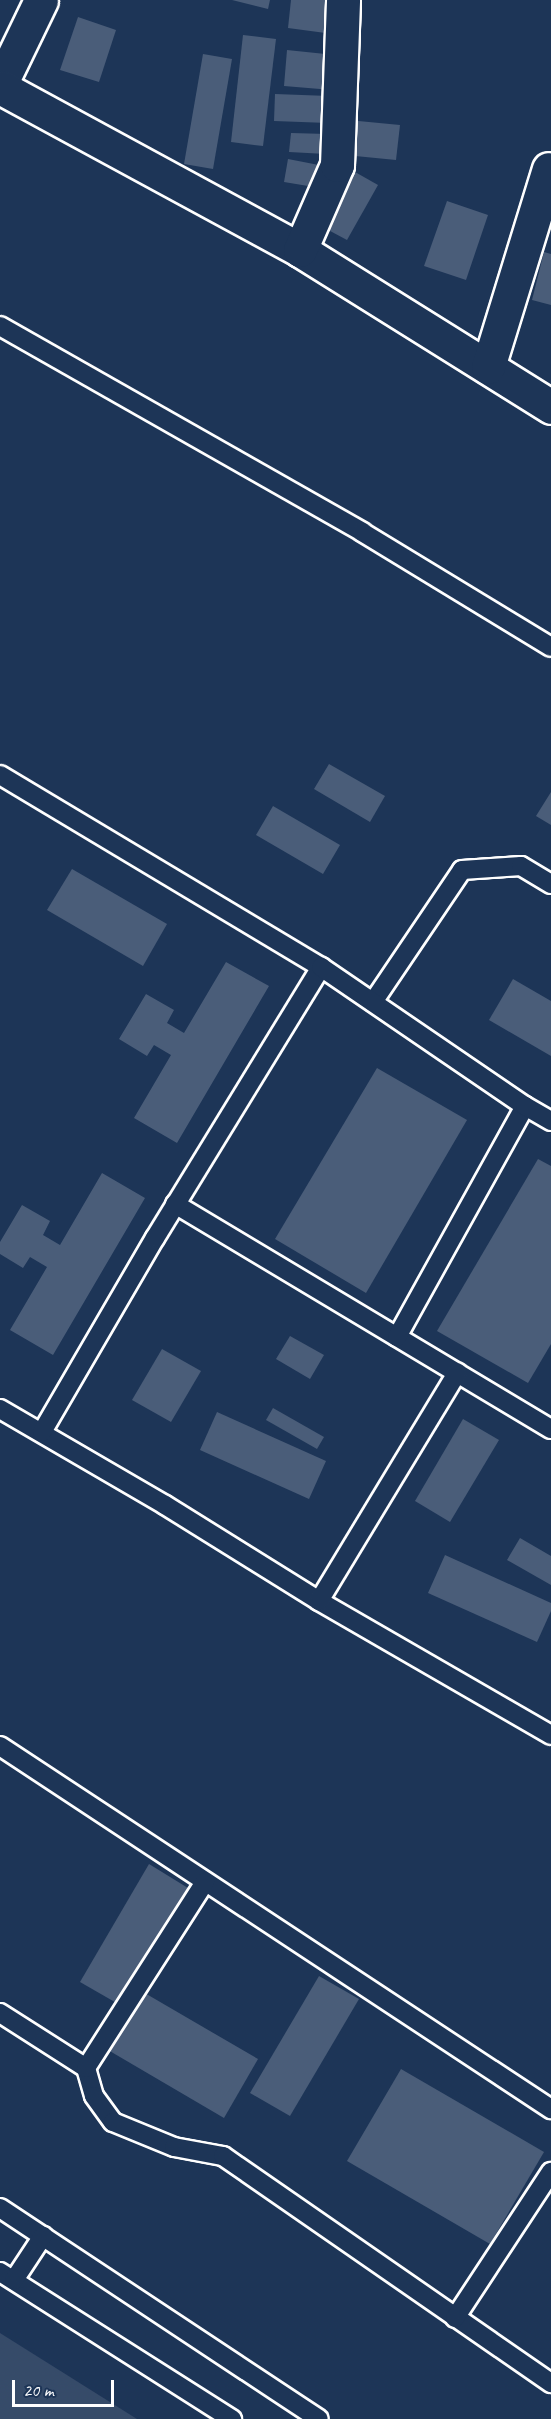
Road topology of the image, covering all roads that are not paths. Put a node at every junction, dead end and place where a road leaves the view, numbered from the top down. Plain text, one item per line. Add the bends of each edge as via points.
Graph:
1 (41, 0) edge
2 (343, 0) edge
3 (0, 86) edge
4 (549, 170) dead end
5 (300, 250) junction
6 (0, 326) edge
7 (488, 367) junction
8 (549, 405) edge
9 (551, 647) edge
10 (0, 775) edge
11 (551, 884) edge
12 (321, 967) junction
13 (373, 1002) junction
14 (525, 1106) junction
15 (551, 1121) edge
16 (176, 1204) junction
17 (397, 1337) junction
18 (457, 1373) junction
19 (0, 1408) edge
20 (550, 1426) edge
21 (42, 1432) junction
22 (319, 1601) junction
23 (551, 1735) edge
24 (0, 1746) edge
25 (205, 1882) junction
26 (0, 2013) edge
27 (86, 2068) junction
28 (551, 2109) edge
29 (551, 2172) edge
30 (0, 2208) edge
31 (43, 2236) junction
32 (7, 2276) edge
33 (455, 2318) junction
34 (551, 2384) edge
35 (232, 2419) edge
36 (319, 2419) edge

1 - 3 street
2 - 5 street via 337,165
3 - 5 street
4 - 7 street
5 - 7 street
6 - 9 lane via 362,532
7 - 8 street
10 - 12 lane
11 - 13 lane via 521,866 462,870
12 - 13 lane
12 - 16 lane
13 - 14 lane
14 - 15 lane
14 - 17 lane
16 - 17 lane
16 - 21 lane
17 - 18 lane
18 - 20 lane
18 - 22 lane
19 - 21 lane
21 - 22 lane
22 - 23 lane
24 - 25 lane
25 - 27 lane
25 - 28 lane
26 - 27 lane
27 - 33 lane via 94,2096 114,2122 174,2147 223,2156
29 - 33 lane
30 - 31 lane
31 - 32 lane
31 - 36 lane
32 - 35 lane
33 - 34 lane

